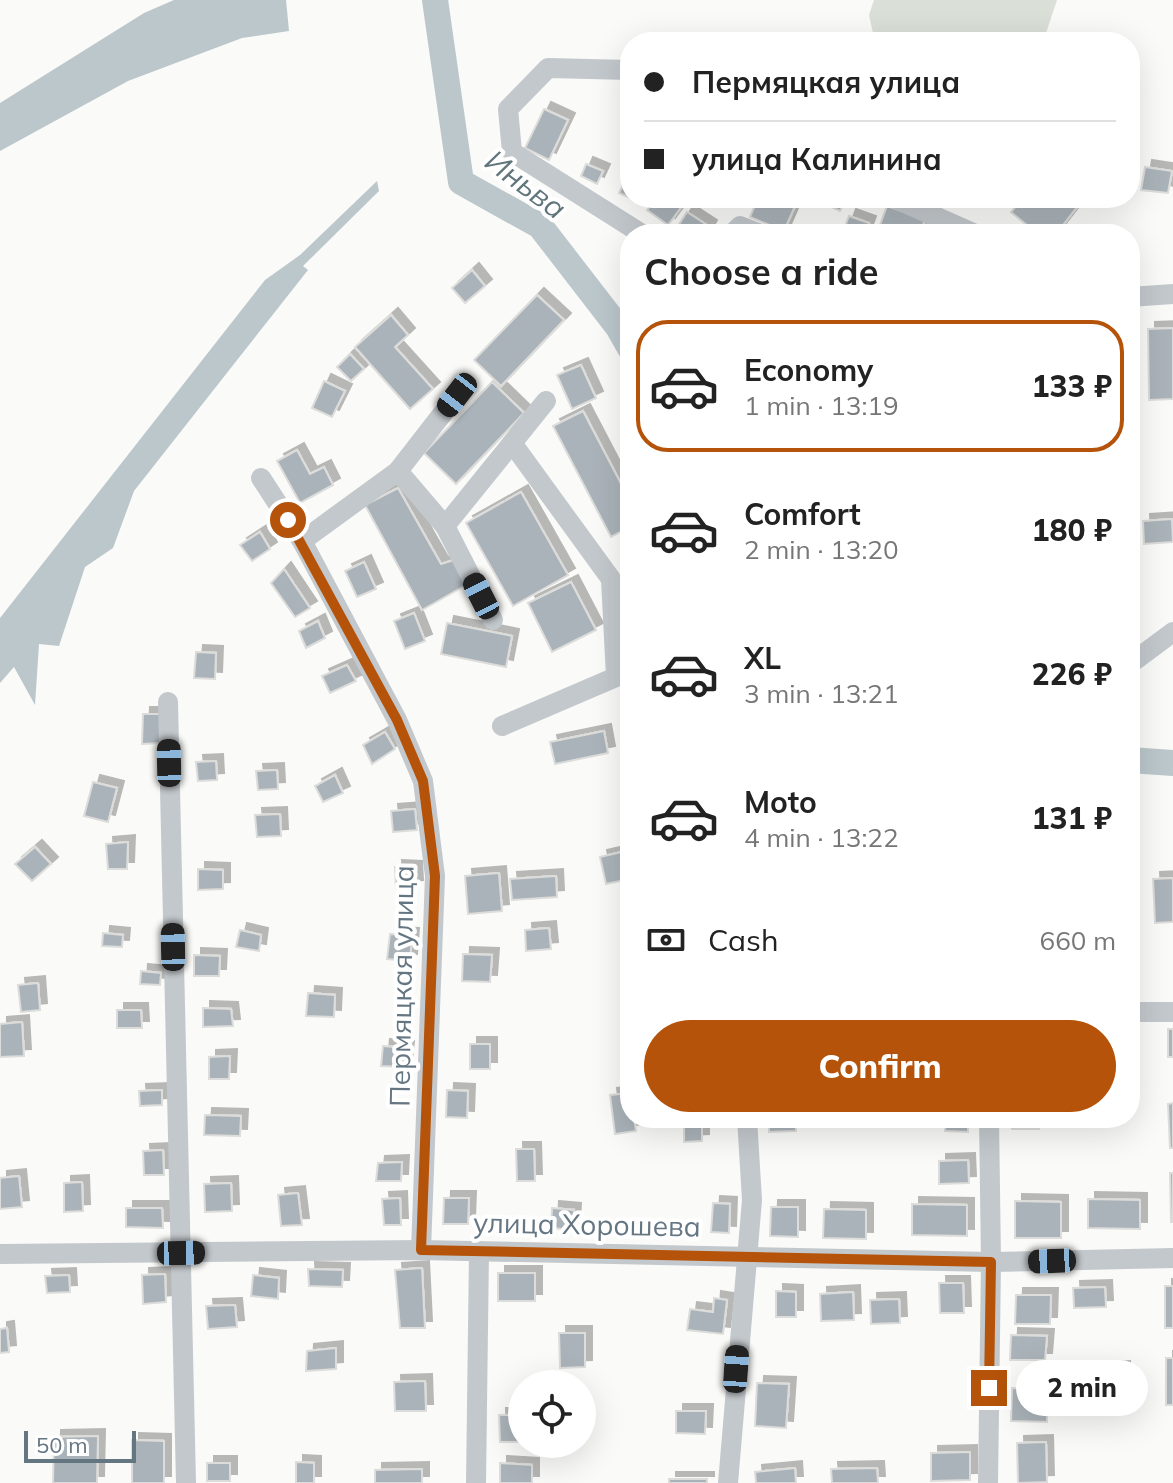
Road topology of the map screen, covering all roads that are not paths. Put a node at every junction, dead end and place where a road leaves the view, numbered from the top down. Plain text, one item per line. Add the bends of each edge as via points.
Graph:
1 (620, 70) edge
2 (916, 208) edge
3 (626, 224) edge
4 (952, 224) edge
5 (1173, 294) edge
6 (1140, 296) edge
7 (457, 395) dead end
8 (546, 401) dead end
9 (512, 443) junction
10 (398, 471) junction
11 (261, 478) dead end
12 (445, 526) junction
13 (302, 541) junction
14 (493, 620) dead end
15 (1173, 632) edge
16 (1140, 657) edge
17 (168, 702) dead end
18 (502, 726) dead end
19 (1140, 1012) edge
20 (1173, 1012) edge
21 (748, 1128) edge
22 (989, 1128) edge
23 (421, 1250) junction
24 (479, 1251) junction
25 (181, 1253) junction
26 (0, 1254) edge
27 (745, 1255) junction
28 (1173, 1258) edge
29 (991, 1262) junction
30 (186, 1483) edge
31 (476, 1483) edge
32 (728, 1483) edge
33 (988, 1483) edge

1 - 3 street via 548,68 508,109 512,152
2 - 4 street
5 - 6 street
7 - 10 street
8 - 9 street
9 - 12 street
9 - 18 street via 611,579 616,677
10 - 12 street
10 - 13 street
11 - 13 street, Пермяцкая улица
12 - 14 street
13 - 23 street, Пермяцкая улица via 397,720 423,781 435,876
15 - 16 street
17 - 25 street
19 - 20 street
21 - 27 street via 752,1200
22 - 29 street
23 - 24 street, улица Хорошева
23 - 25 street, улица Хорошева
24 - 27 street, улица Хорошева
24 - 31 street
25 - 26 street, улица Хорошева
25 - 30 street
27 - 29 street, улица Хорошева
27 - 32 street
28 - 29 street, улица Хорошева
29 - 33 street

